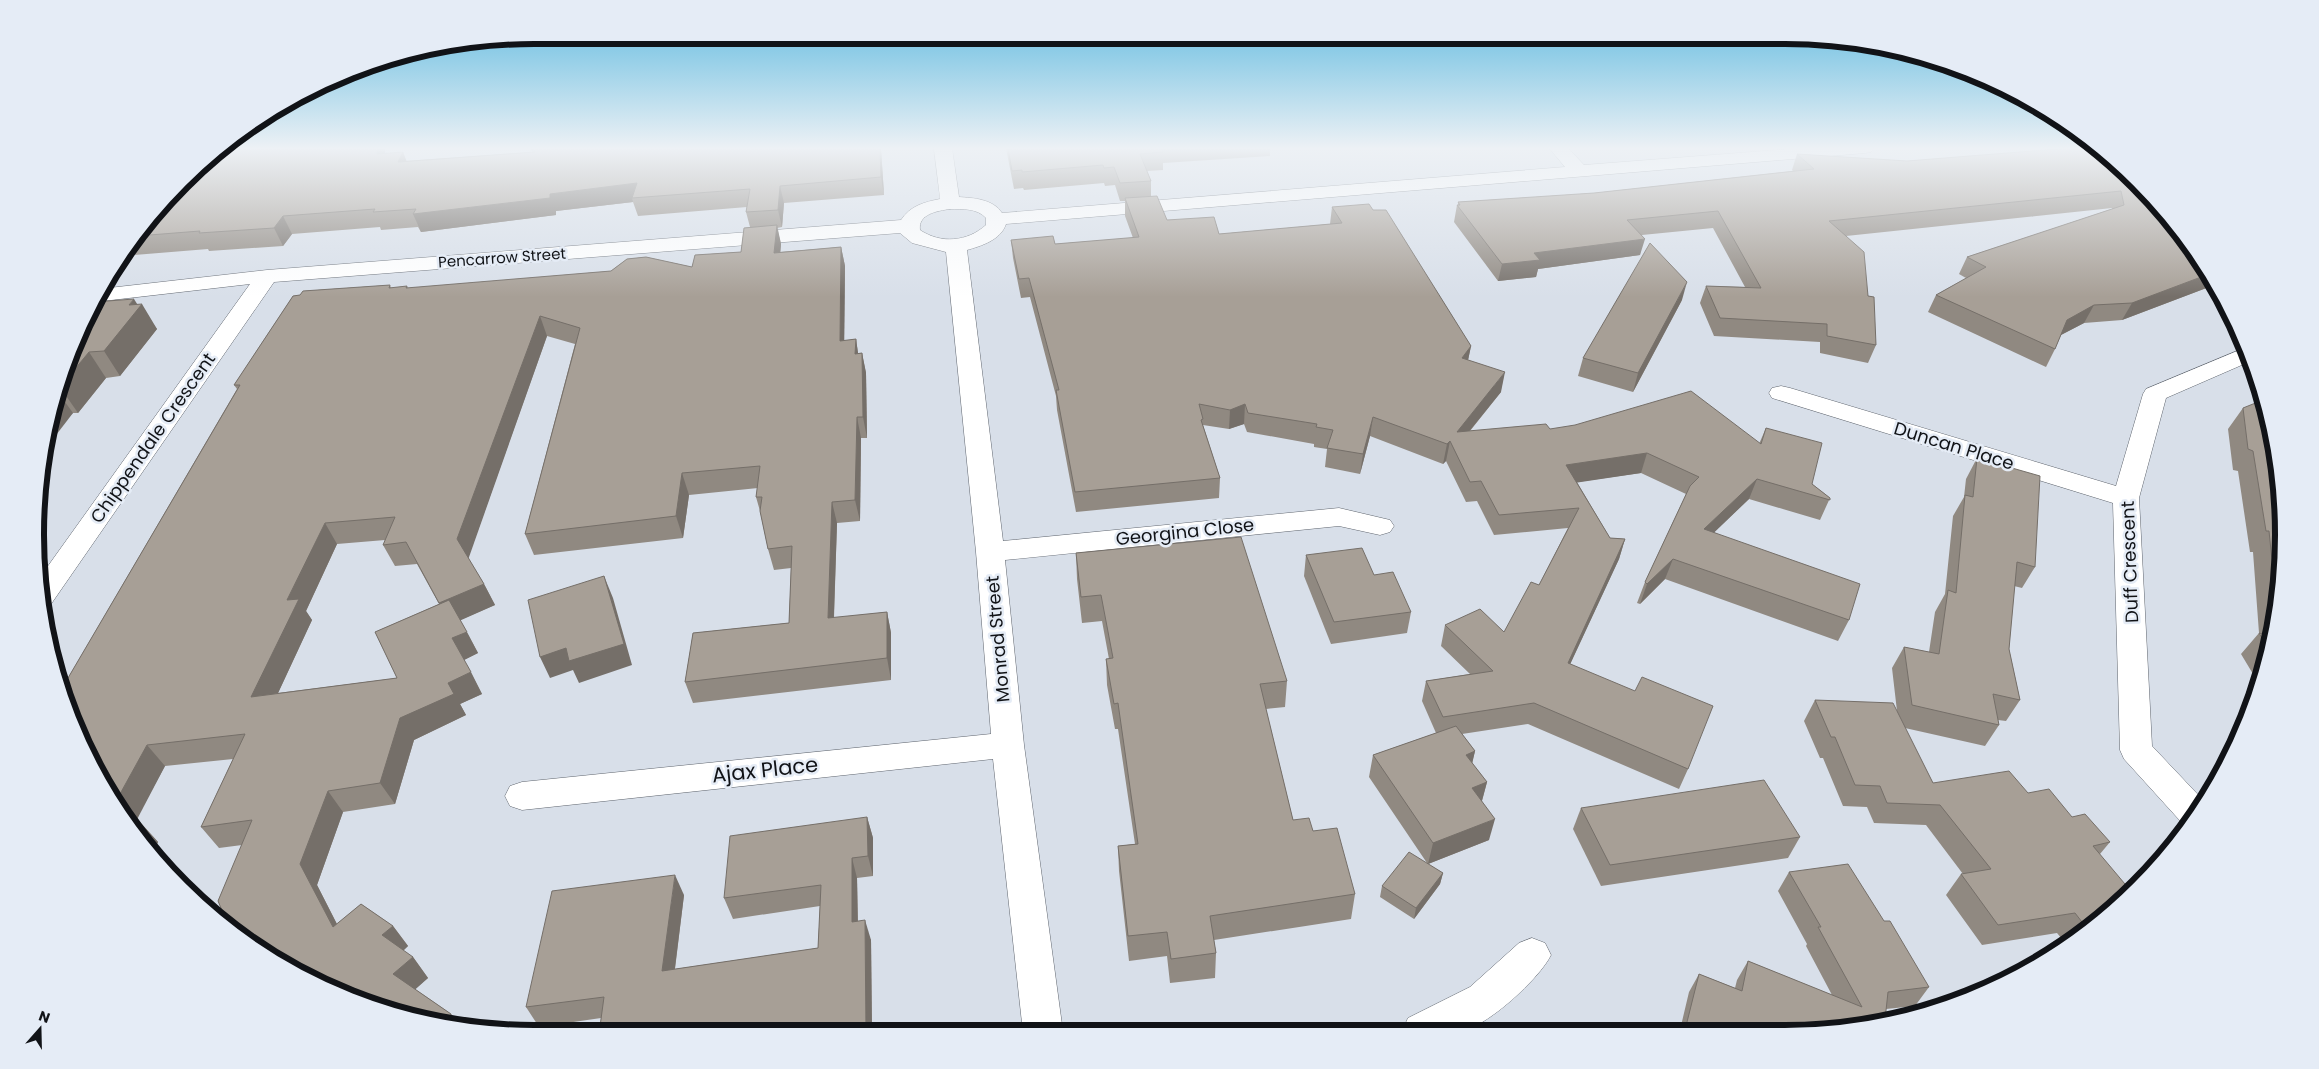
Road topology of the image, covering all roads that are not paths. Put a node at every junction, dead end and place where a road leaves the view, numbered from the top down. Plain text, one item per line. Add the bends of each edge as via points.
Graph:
1 (949, 198) edge
2 (1259, 198) edge
3 (950, 203) junction
4 (997, 219) junction
5 (908, 226) junction
6 (956, 245) junction
7 (268, 276) junction
8 (106, 295) edge
9 (2241, 356) edge
10 (1781, 393) dead end
11 (2126, 498) junction
12 (1380, 526) dead end
13 (990, 552) junction
14 (47, 589) edge
15 (1008, 745) junction
16 (522, 796) dead end
17 (2191, 810) edge
18 (1532, 955) dead end
19 (1042, 1025) edge
20 (1434, 1025) edge

1 - 3 street
2 - 4 street
3 - 4 street via 976,204 994,213
3 - 5 street via 926,208 910,220
4 - 6 street via 996,226 982,239
5 - 6 street via 910,233 922,241
5 - 7 street, Pencarrow Street
6 - 13 street, Monrad Street
7 - 8 street, Pencarrow Street
7 - 14 street, Chippendale Crescent
9 - 11 street, Duff Crescent via 2156,394
10 - 11 street, Duncan Place
11 - 17 street, Duff Crescent via 2136,750
12 - 13 street, Georgina Close via 1339,516
13 - 15 street, Monrad Street
15 - 16 street, Ajax Place
15 - 19 street, Monrad Street
18 - 20 street via 1484,1000

